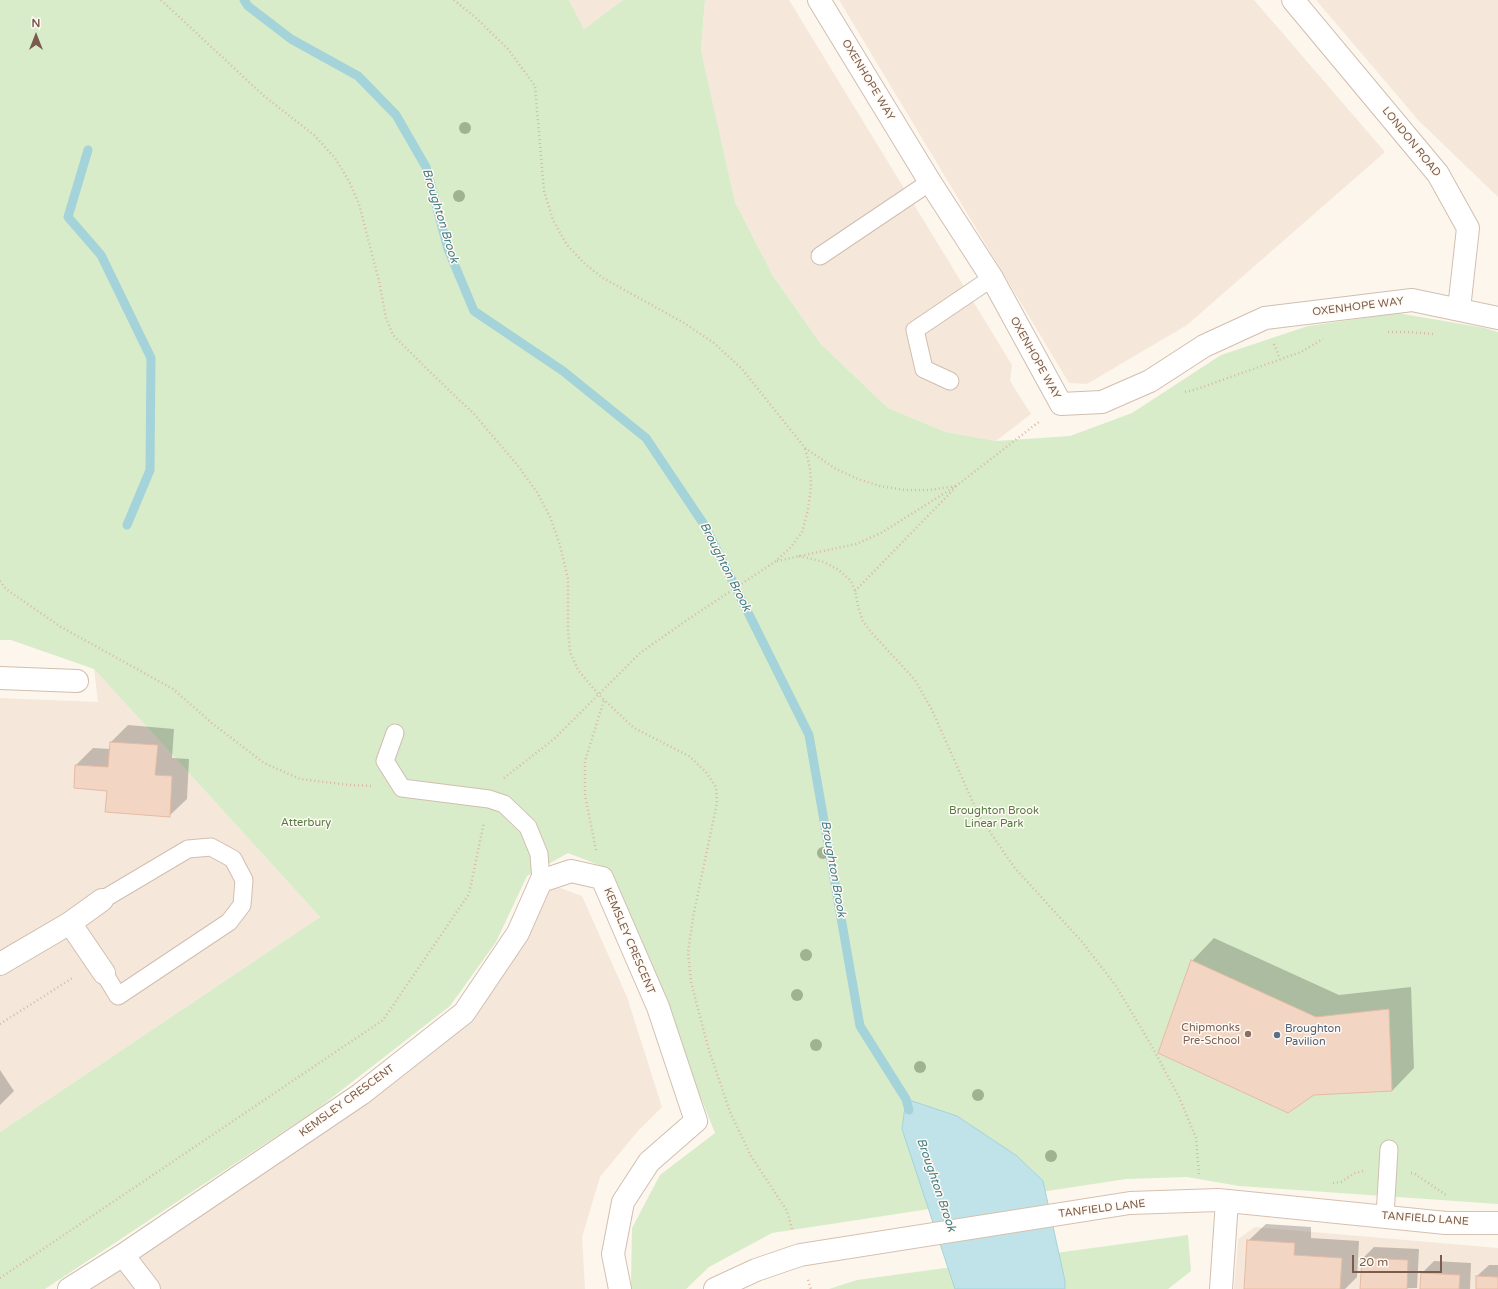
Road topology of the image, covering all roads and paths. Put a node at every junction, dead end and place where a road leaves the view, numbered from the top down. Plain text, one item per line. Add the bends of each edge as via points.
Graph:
1 (161, 0) edge
2 (454, 0) edge
3 (818, 0) edge
4 (1293, 0) edge
5 (930, 182) junction
6 (820, 256) dead end
7 (992, 278) junction
8 (1459, 309) junction
9 (1498, 318) edge
10 (1385, 332) dead end
11 (1435, 334) dead end
12 (1328, 337) dead end
13 (950, 381) dead end
14 (1150, 381) junction
15 (1061, 404) junction
16 (805, 448) junction
17 (956, 486) junction
18 (799, 556) junction
19 (776, 561) junction
20 (0, 580) edge
21 (855, 591) junction
22 (0, 678) edge
23 (77, 681) dead end
24 (598, 695) junction
25 (604, 700) junction
26 (395, 733) dead end
27 (402, 788) junction
28 (489, 799) junction
29 (602, 878) junction
30 (541, 881) junction
31 (102, 900) joint
32 (70, 923) junction
33 (0, 964) edge
34 (75, 971) dead end
35 (104, 973) joint
36 (0, 1024) edge
37 (1389, 1149) dead end
38 (1202, 1201) junction
39 (1227, 1201) junction
40 (1386, 1216) junction
41 (1498, 1223) edge
42 (123, 1255) junction
43 (800, 1255) junction
44 (0, 1278) edge
45 (717, 1288) edge
46 (69, 1289) edge
47 (149, 1289) edge
48 (620, 1289) edge
49 (1221, 1289) edge

1 - 24 path via 264,96 314,135 335,158 359,204 386,318 393,335 474,414 519,467 550,517 568,579 570,652 578,670
2 - 16 path via 508,49 535,86 544,191 553,220 567,245 603,278 684,322 714,343 742,369
3 - 5 street, OXENHOPE WAY
4 - 8 street, LONDON ROAD via 1438,174 1468,228
5 - 6 lane
5 - 7 street, OXENHOPE WAY
7 - 13 lane via 915,330 924,369
7 - 15 street, OXENHOPE WAY
8 - 9 street, OXENHOPE WAY
8 - 14 street, OXENHOPE WAY via 1412,300 1265,318 1204,346
10 - 11 path
12 - 14 path via 1302,352 1194,390 1162,394
14 - 15 street, OXENHOPE WAY via 1102,402
15 - 17 path
16 - 17 path via 836,469 880,486 904,490
16 - 19 path via 811,487 808,510 802,532
17 - 18 path via 881,533 856,544
17 - 21 path
18 - 19 path
18 - 21 path via 824,562 839,570 851,581
19 - 24 path via 640,653
20 - 27 path via 6,589 61,627 173,689 264,763 300,779
21 - 38 path via 863,621 915,680 932,710 979,816 1014,867 1083,943 1116,986 1150,1043 1179,1097 1196,1138
22 - 23 street
24 - 25 path
24 - 28 path via 554,739 491,788
25 - 29 path via 585,761 585,795
25 - 43 path via 634,728 689,756 706,772 716,787 717,803 688,953 691,982 708,1047 730,1112 751,1156 787,1211
26 - 27 lane via 386,761
27 - 28 lane
28 - 30 lane via 504,804 528,828 539,854
28 - 44 path via 469,894 383,1020
29 - 30 street, KEMSLEY CRESCENT via 571,871
29 - 48 street, KEMSLEY CRESCENT via 658,1007 696,1121 649,1162 623,1202 613,1254
30 - 42 street, KEMSLEY CRESCENT via 518,933 464,1012 361,1094
31 - 32 street
31 - 35 lane via 188,849 211,847 233,859 244,880 242,905 229,922 118,996
32 - 33 street
32 - 35 street
34 - 36 path via 75,977
37 - 40 lane
38 - 39 street, TANFIELD LANE
38 - 43 street, TANFIELD LANE via 1130,1203
39 - 40 street, TANFIELD LANE
39 - 49 street
40 - 41 street, TANFIELD LANE via 1446,1223
42 - 46 street, KEMSLEY CRESCENT
42 - 47 street
43 - 45 street, TANFIELD LANE via 756,1270

